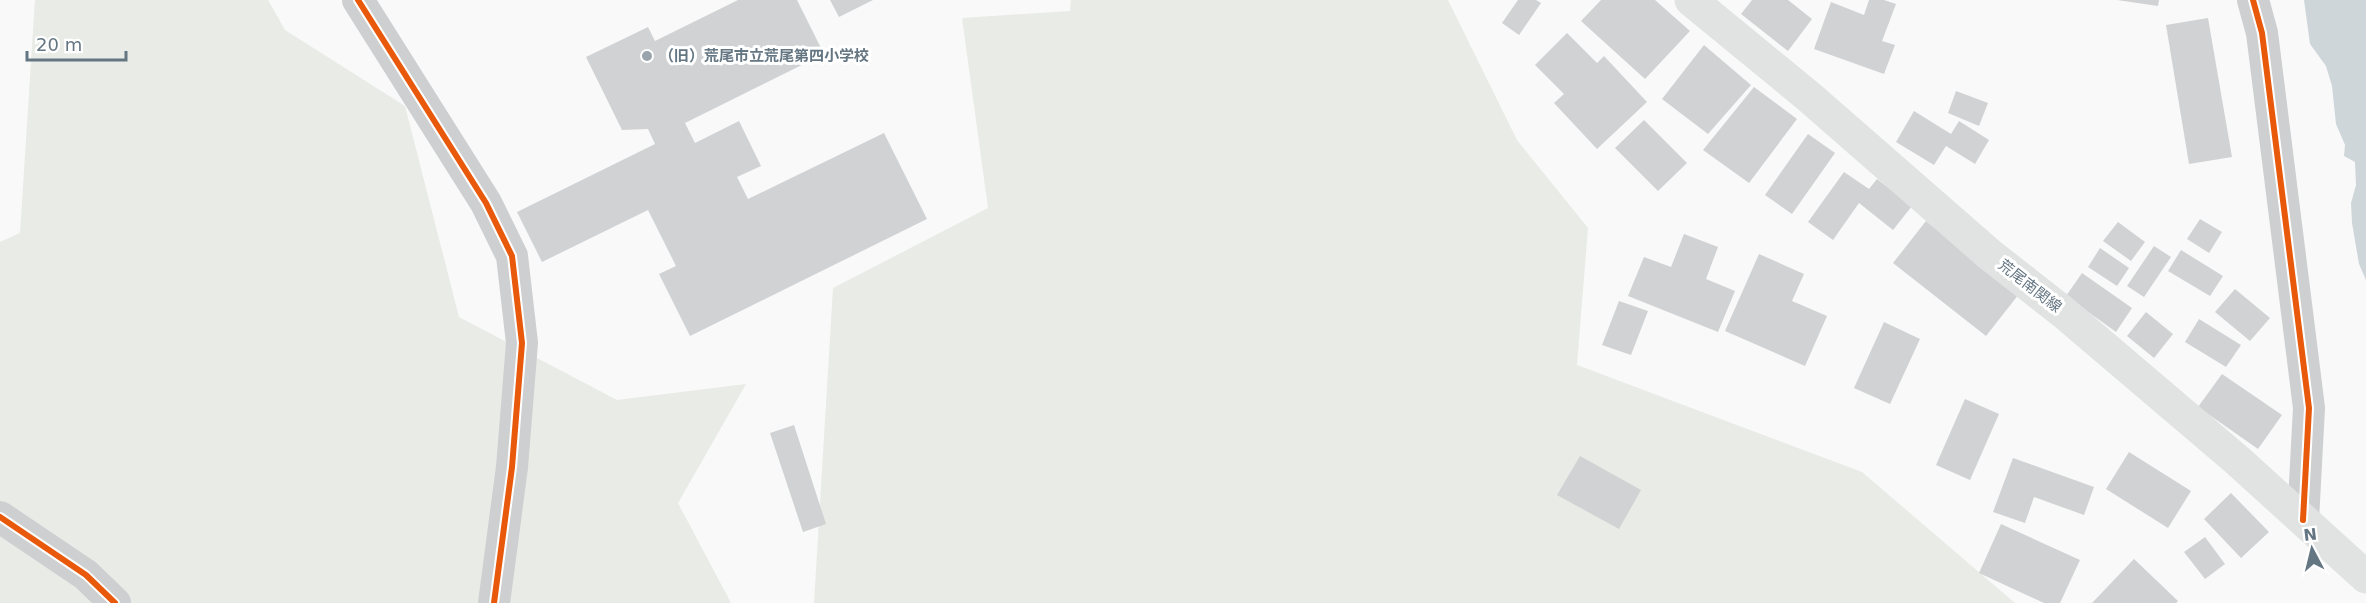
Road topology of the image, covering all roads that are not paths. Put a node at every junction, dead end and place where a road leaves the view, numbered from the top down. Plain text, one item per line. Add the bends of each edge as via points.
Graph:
1 (358, 0) edge
2 (1691, 0) edge
3 (2253, 0) edge
4 (0, 517) edge
5 (2303, 520) junction
6 (2366, 577) edge
7 (115, 603) edge
8 (494, 603) edge

1 - 8 street via 486,203 512,256 522,343 512,467
2 - 5 main road, 荒尾南関線 via 1989,254 2063,312
3 - 5 street via 2262,33 2309,408
4 - 7 street via 86,575
5 - 6 main road, 荒尾南関線

